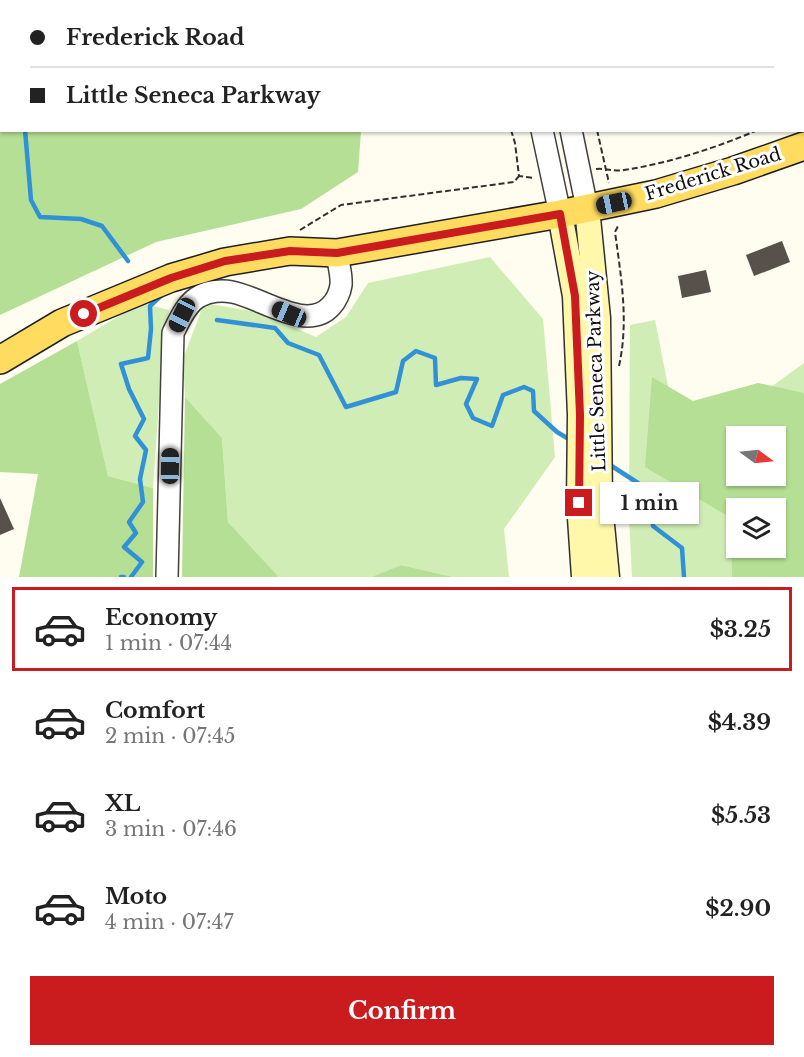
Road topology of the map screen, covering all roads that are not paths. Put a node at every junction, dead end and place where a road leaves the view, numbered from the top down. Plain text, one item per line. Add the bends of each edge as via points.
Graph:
1 (542, 132) edge
2 (571, 132) edge
3 (804, 146) edge
4 (587, 208) junction
5 (560, 214) junction
6 (337, 253) junction
7 (0, 360) edge
8 (590, 417) junction
9 (590, 504) junction
10 (167, 577) edge
11 (584, 577) edge
12 (607, 577) edge

1 - 5 street, Little Seneca Parkway
2 - 4 street, Little Seneca Parkway
3 - 4 main road, Frederick Road via 656,194
4 - 5 main road, Frederick Road
4 - 8 main road, Little Seneca Parkway via 598,318
5 - 6 main road, Frederick Road
5 - 8 main road, Little Seneca Parkway
6 - 7 main road, Frederick Road via 290,251 225,261 171,278 62,323
6 - 10 street via 341,286 335,303 325,313 309,317 289,314 251,297 213,291 198,296 182,315 173,333
8 - 9 main road, Little Seneca Parkway
9 - 11 main road, Little Seneca Parkway
9 - 12 main road, Little Seneca Parkway

